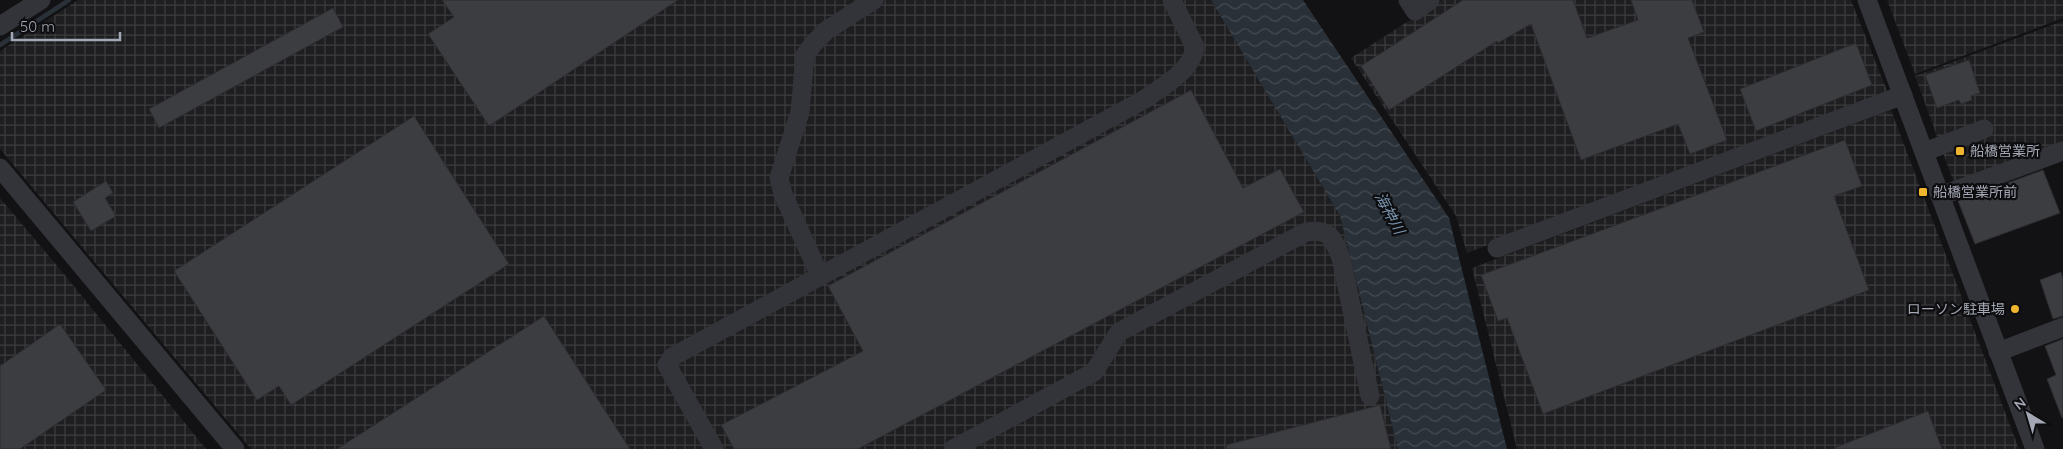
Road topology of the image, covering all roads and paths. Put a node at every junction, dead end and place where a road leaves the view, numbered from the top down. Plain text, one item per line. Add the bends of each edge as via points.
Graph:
1 (41, 0) edge
2 (874, 0) edge
3 (1172, 0) edge
4 (1408, 0) edge
5 (1430, 0) edge
6 (1867, 0) edge
7 (0, 26) edge
8 (1903, 95) junction
9 (1984, 129) dead end
10 (2063, 151) edge
11 (1924, 152) junction
12 (0, 168) edge
13 (1940, 196) junction
14 (1497, 248) dead end
15 (820, 276) junction
16 (2063, 327) edge
17 (1998, 352) junction
18 (1370, 396) dead end
19 (235, 449) edge
20 (714, 449) edge
21 (953, 449) edge
22 (2035, 449) edge

1 - 7 street
2 - 15 street via 827,30 805,55 800,112 779,178
3 - 15 street via 1195,47 1189,64 1165,85 1145,100
4 - 5 street via 1415,11
6 - 8 street
8 - 11 street
8 - 14 street
9 - 11 street
10 - 13 street
11 - 13 street
12 - 19 street
13 - 17 street
15 - 20 street via 672,357 667,366
16 - 17 street
17 - 22 street
18 - 21 street via 1340,258 1335,242 1320,230 1306,232 1119,332 1094,372

